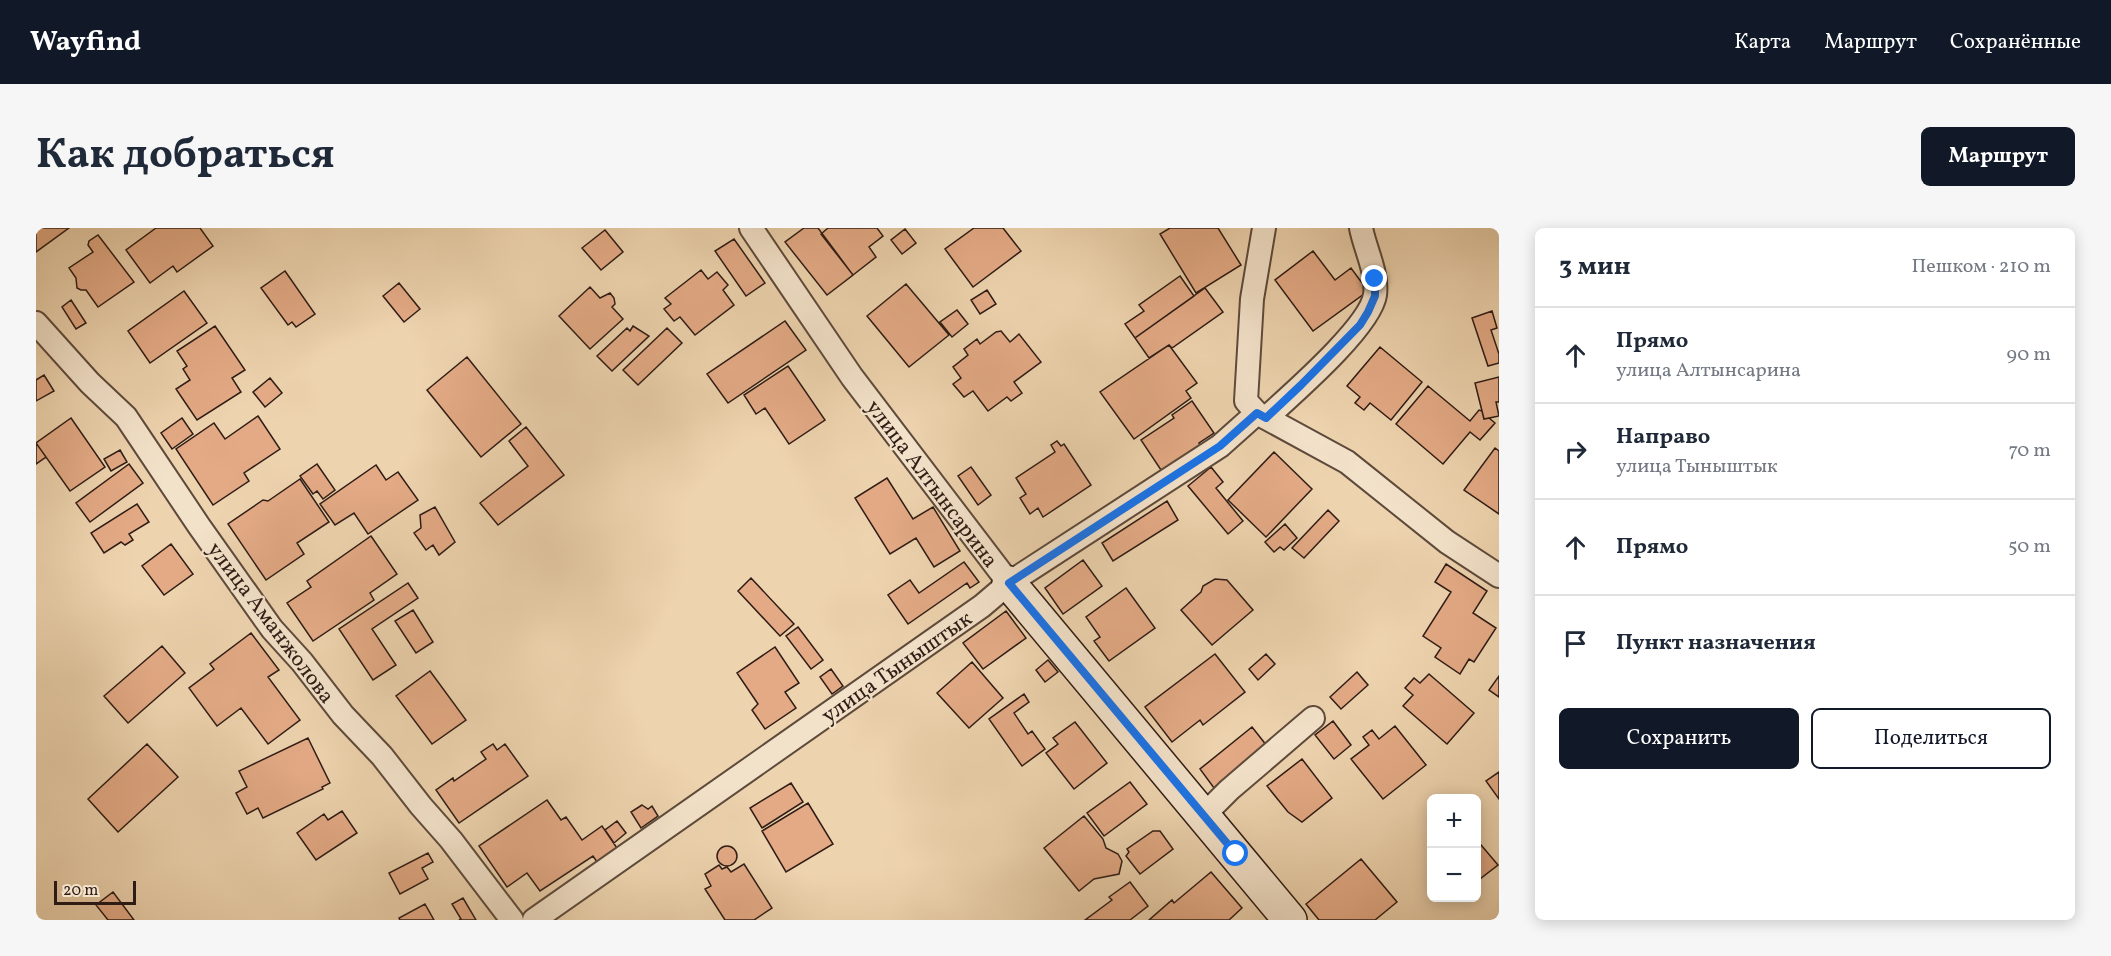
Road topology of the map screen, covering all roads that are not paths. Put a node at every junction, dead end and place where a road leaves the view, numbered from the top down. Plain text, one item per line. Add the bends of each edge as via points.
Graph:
1 (751, 228) edge
2 (1264, 228) edge
3 (1360, 228) edge
4 (36, 323) edge
5 (1262, 416) junction
6 (1499, 576) edge
7 (1009, 583) junction
8 (1313, 718) dead end
9 (1203, 815) junction
10 (512, 920) edge
11 (534, 920) edge
12 (1290, 920) edge

1 - 7 street, улица Алтынсарина via 852,377
2 - 5 street via 1252,299 1246,401
3 - 5 street, улица Тыныштык via 1375,279 1375,296 1368,312 1342,345
4 - 10 street, улица Аманжолова via 126,417 272,629 382,756
5 - 6 street via 1347,462 1447,542
5 - 7 street, улица Тыныштык
7 - 9 street, улица Алтынсарина
7 - 11 street, улица Тыныштык via 982,606
8 - 9 street
9 - 12 street, улица Алтынсарина

